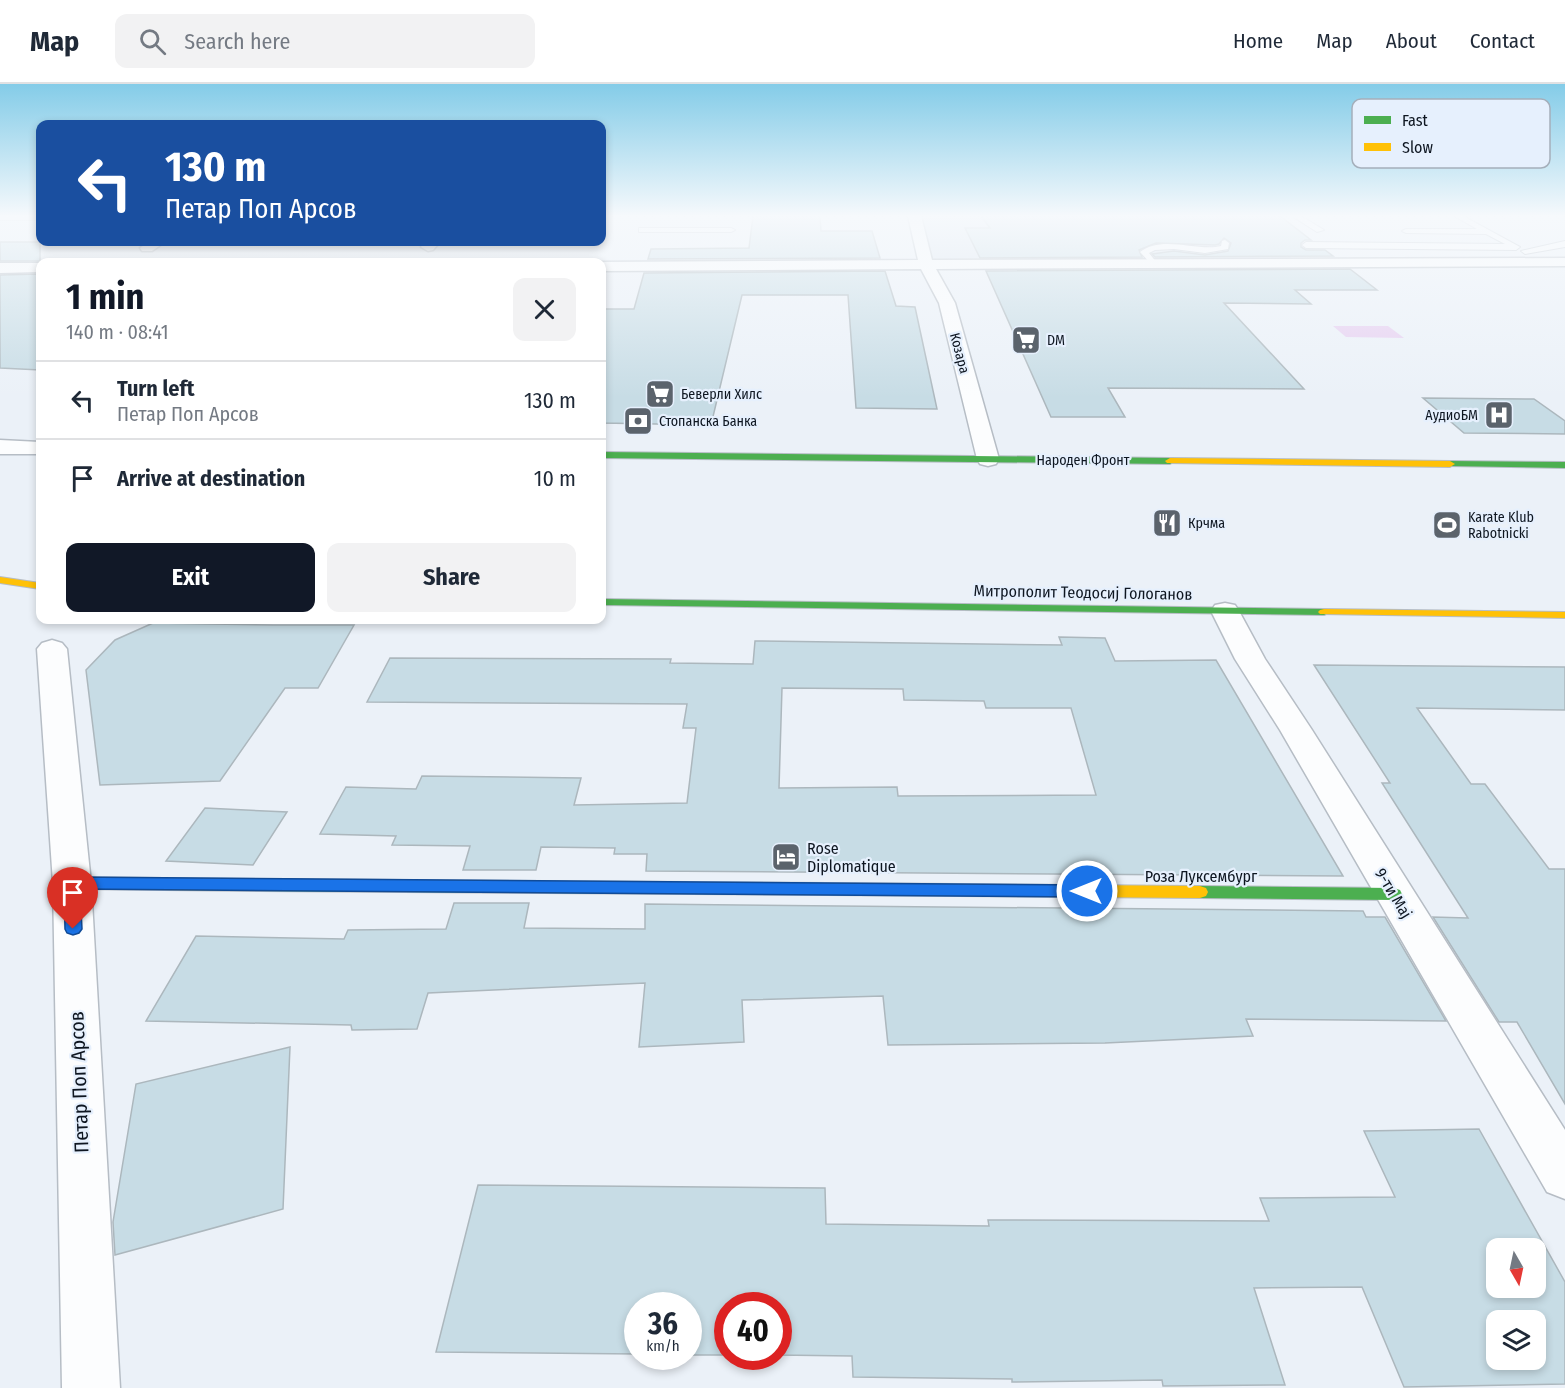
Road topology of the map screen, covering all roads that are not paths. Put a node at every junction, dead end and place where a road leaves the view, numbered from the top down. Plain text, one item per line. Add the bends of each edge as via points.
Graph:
1 (933, 277) edge
2 (0, 447) edge
3 (36, 448) edge
4 (606, 455) edge
5 (988, 459) junction
6 (1565, 465) edge
7 (0, 580) edge
8 (36, 585) edge
9 (606, 602) edge
10 (1225, 611) junction
11 (1565, 615) edge
12 (52, 649) dead end
13 (72, 883) junction
14 (1394, 894) junction
15 (1565, 1175) edge
16 (91, 1388) edge

1 - 5 street, Козара via 947,303
2 - 3 street
4 - 5 street, Народен Фронт
5 - 6 street, Народен Фронт
7 - 8 street
9 - 10 street, Митрополит Теодосиј Гологанов
10 - 11 street, Митрополит Теодосиј Гологанов
10 - 14 street, 9-ти Мај via 1250,659
12 - 13 street, Петар Поп Арсов
13 - 14 street, Роза Луксембург
13 - 16 street, Петар Поп Арсов
14 - 15 street, 9-ти Мај

